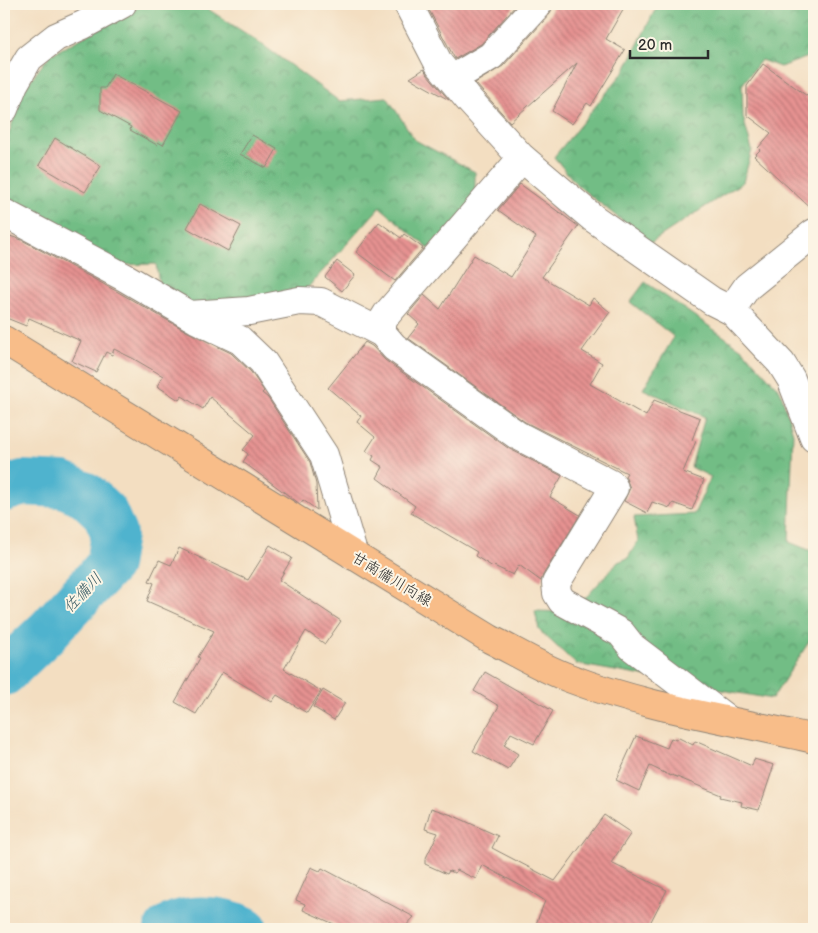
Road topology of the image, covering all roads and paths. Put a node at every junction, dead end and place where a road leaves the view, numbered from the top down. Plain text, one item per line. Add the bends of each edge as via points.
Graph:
1 (122, 4) edge
2 (408, 4) edge
3 (538, 4) edge
4 (452, 79) junction
5 (4, 109) edge
6 (522, 158) junction
7 (4, 213) edge
8 (814, 233) edge
9 (731, 310) junction
10 (190, 315) junction
11 (382, 333) junction
12 (4, 340) edge
13 (814, 438) edge
14 (354, 556) junction
15 (728, 720) junction
16 (814, 739) edge

1 - 5 street via 56,37 29,58
2 - 4 street via 439,64
3 - 4 street via 492,56
4 - 6 street
6 - 9 street via 593,218 712,301
6 - 11 street via 387,314 382,322
7 - 10 street
8 - 9 street via 747,287
9 - 13 street via 781,363
10 - 11 street via 249,312 300,301 321,302
10 - 14 street via 240,340 263,362 324,455
11 - 15 street via 394,347 517,435 611,484 614,488 556,583 557,594 562,601 621,633 632,647
12 - 14 main road, 甘南備川向線
14 - 15 main road, 甘南備川向線 via 490,639 567,678 636,699
15 - 16 main road, 甘南備川向線

